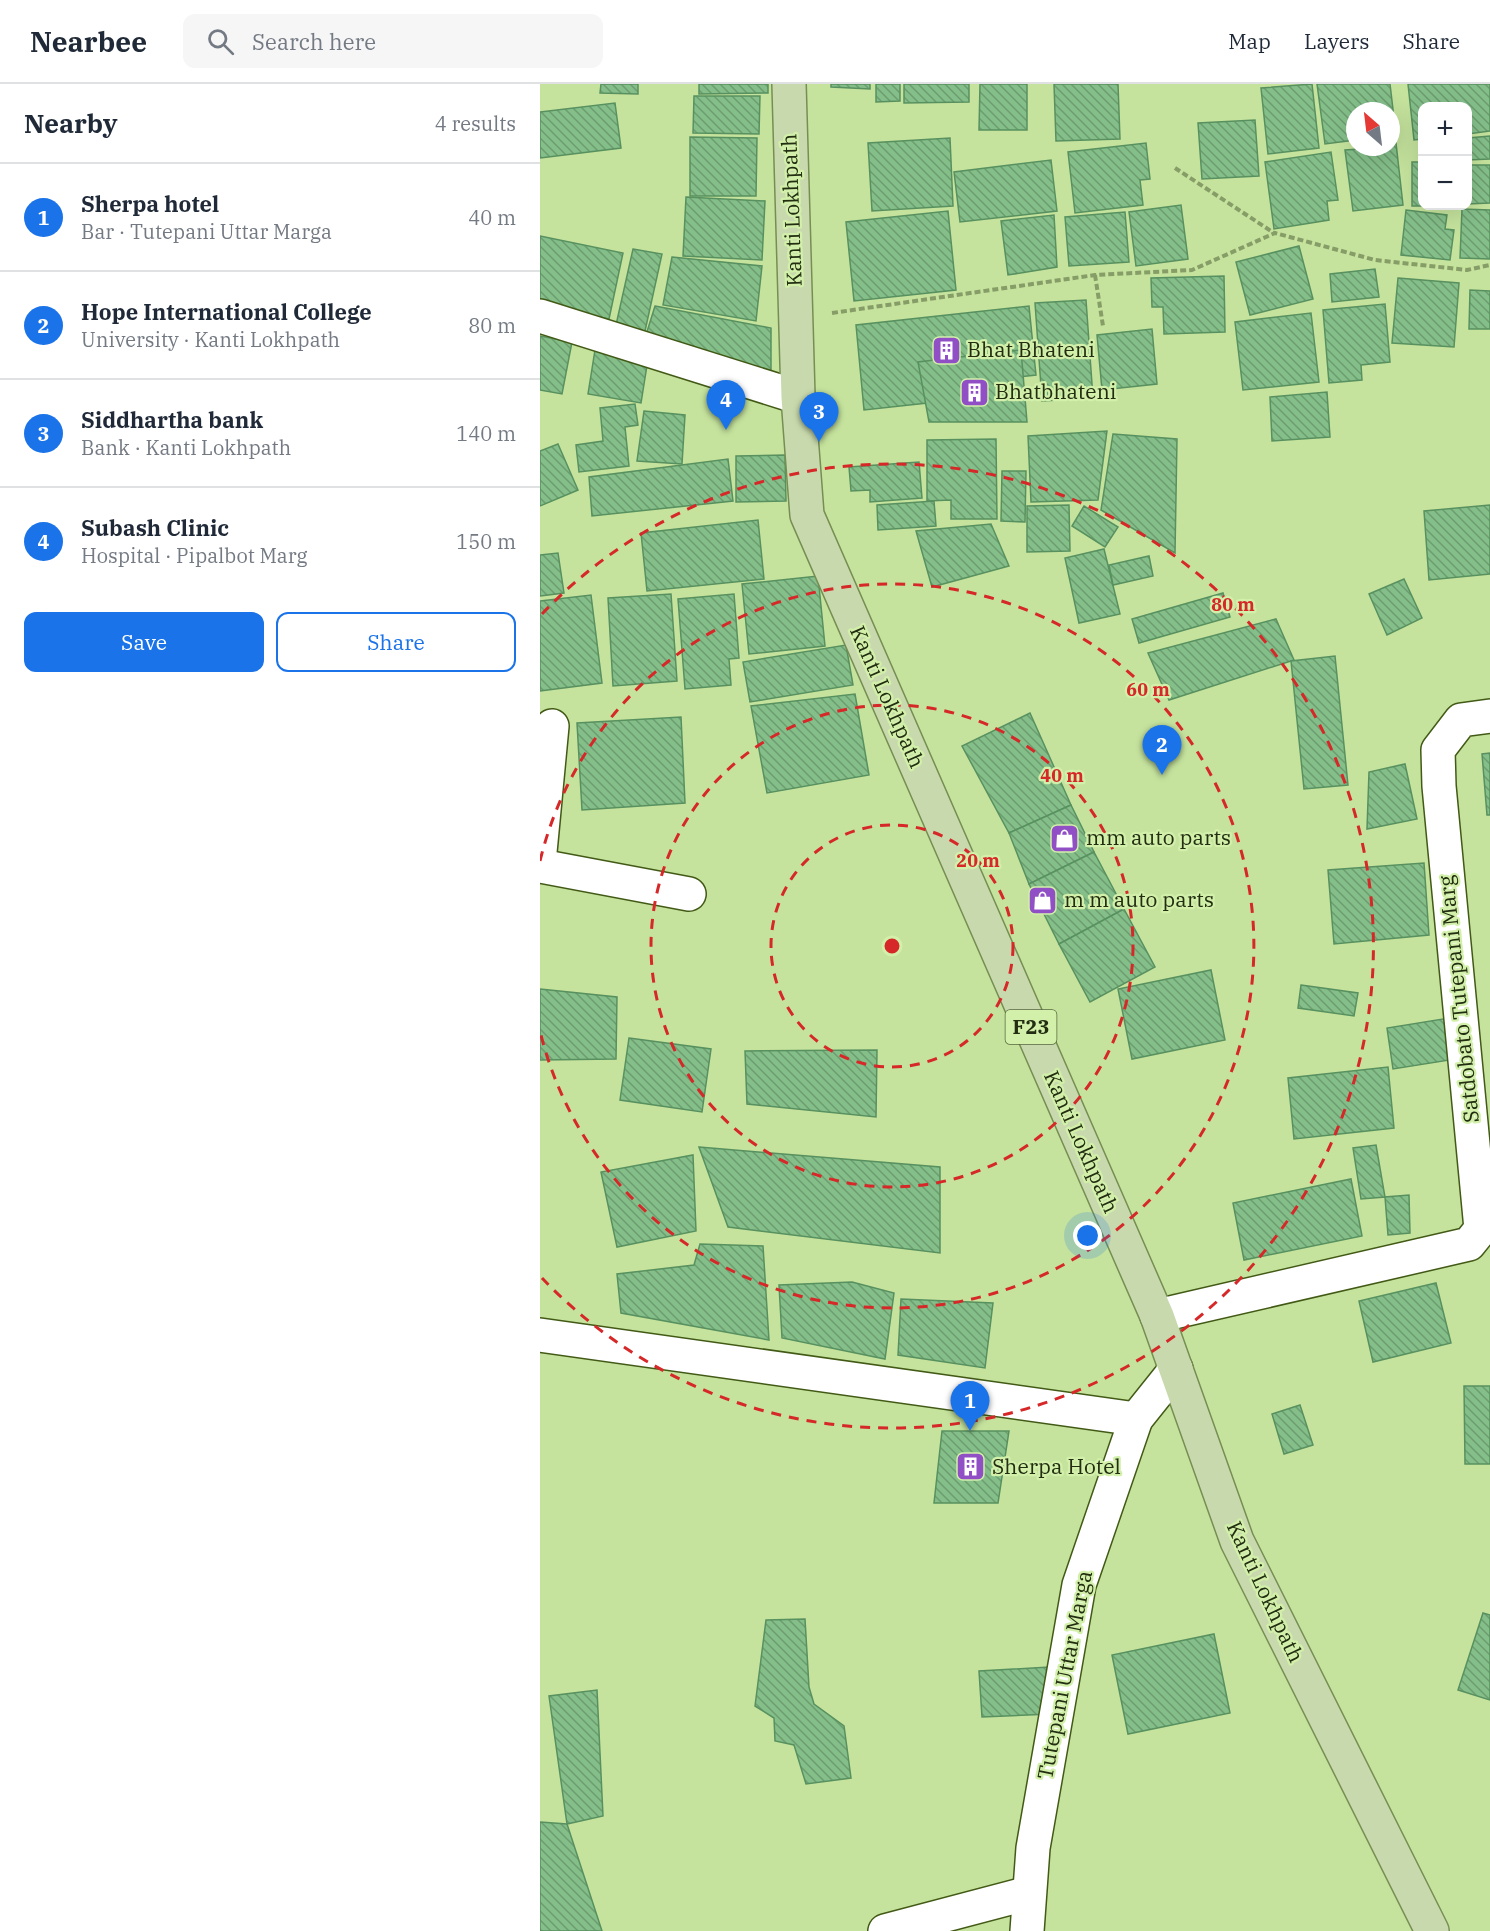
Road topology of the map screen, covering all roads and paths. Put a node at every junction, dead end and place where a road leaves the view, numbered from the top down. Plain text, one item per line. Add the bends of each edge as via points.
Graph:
1 (789, 84) edge
2 (1175, 168) dead end
3 (1275, 233) junction
4 (1490, 265) edge
5 (1095, 275) junction
6 (540, 316) edge
7 (795, 318) junction
8 (1103, 326) dead end
9 (798, 397) junction
10 (1490, 716) edge
11 (552, 726) dead end
12 (540, 852) edge
13 (540, 867) edge
14 (689, 894) dead end
15 (1157, 1316) junction
16 (540, 1335) edge
17 (1176, 1369) junction
18 (1136, 1419) junction
19 (1029, 1893) junction
20 (885, 1931) edge
21 (1027, 1931) edge
22 (1432, 1931) edge

1 - 7 main road, Kanti Lokhpath / F23
2 - 3 path
3 - 4 path via 1375,260 1467,270
3 - 5 path via 1191,270
5 - 7 path
5 - 8 path
6 - 9 street
7 - 9 main road, Kanti Lokhpath / F23
9 - 15 main road, Kanti Lokhpath / F23 via 807,515
10 - 15 street, Satdobato Tutepani Marg via 1461,720 1438,750 1481,1228 1468,1244
11 - 12 street
13 - 14 street
15 - 17 main road, Kanti Lokhpath / F23
16 - 18 street
17 - 18 street, Tutepani Uttar Marga
17 - 22 main road, Kanti Lokhpath / F23 via 1237,1541
18 - 19 street, Tutepani Uttar Marga via 1079,1585 1033,1848
19 - 20 street
19 - 21 street, Tutepani Uttar Marga

